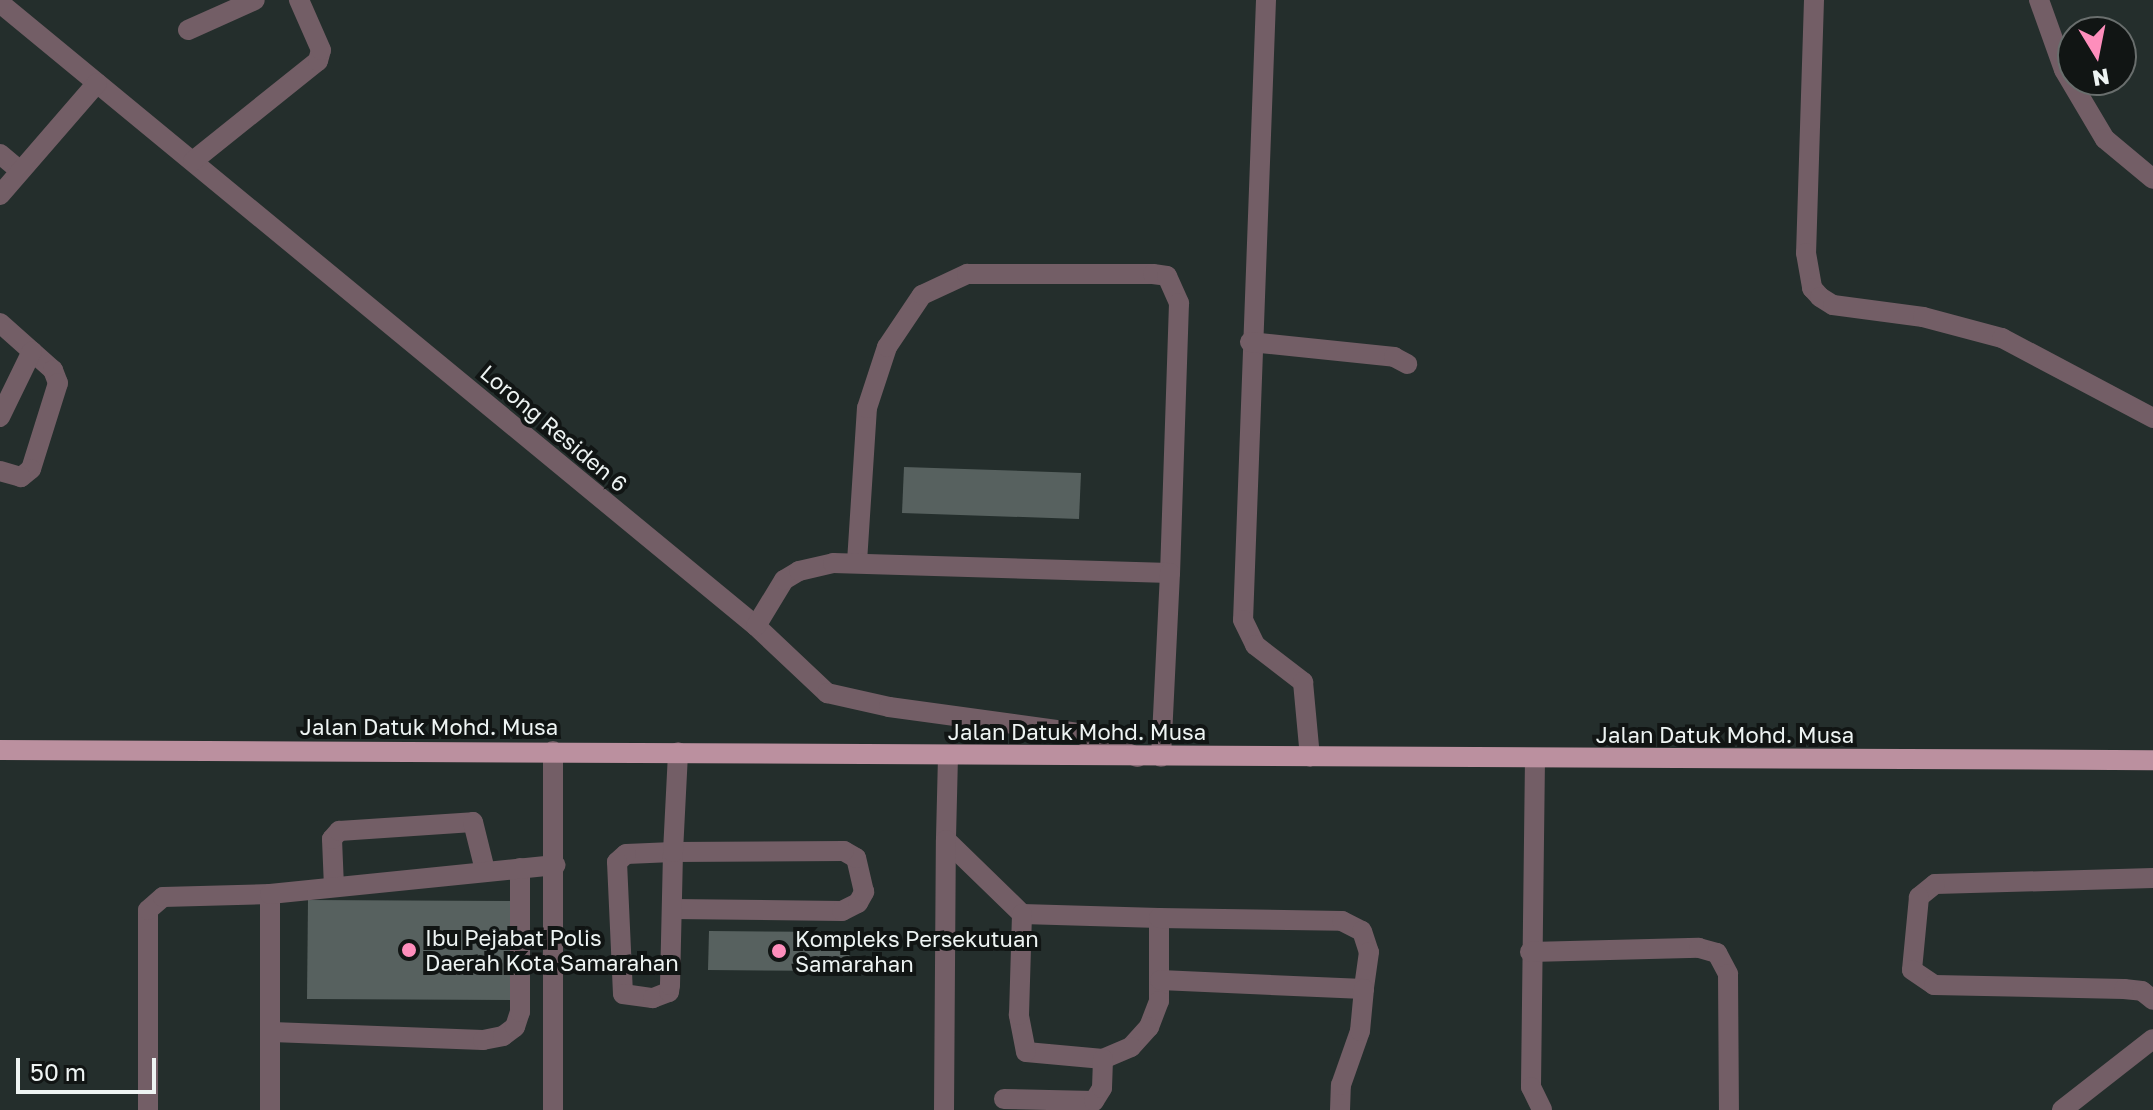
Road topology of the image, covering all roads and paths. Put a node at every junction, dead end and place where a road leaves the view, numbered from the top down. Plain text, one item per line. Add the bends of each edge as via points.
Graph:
1 (255, 0) edge
2 (299, 0) edge
3 (1266, 0) edge
4 (1814, 0) edge
5 (2039, 0) edge
6 (0, 3) edge
7 (188, 30) dead end
8 (97, 83) junction
9 (0, 154) edge
10 (193, 161) junction
11 (20, 171) junction
12 (2153, 179) edge
13 (0, 195) edge
14 (0, 323) edge
15 (1250, 342) junction
16 (32, 351) junction
17 (1407, 364) dead end
18 (0, 417) edge
19 (2153, 418) edge
20 (0, 471) edge
21 (857, 562) junction
22 (1170, 573) junction
23 (756, 626) junction
24 (0, 750) edge
25 (553, 751) junction
26 (678, 752) junction
27 (948, 756) junction
28 (1137, 757) junction
29 (1161, 757) junction
30 (1310, 757) junction
31 (1535, 758) junction
32 (2153, 760) edge
33 (946, 840) junction
34 (673, 852) junction
35 (556, 865) junction
36 (520, 868) junction
37 (485, 870) junction
38 (2153, 878) edge
39 (334, 887) junction
40 (270, 894) junction
41 (673, 909) junction
42 (1022, 914) junction
43 (1159, 918) junction
44 (1530, 952) junction
45 (1160, 980) junction
46 (1364, 989) junction
47 (2153, 1000) edge
48 (272, 1032) junction
49 (2153, 1039) edge
50 (1103, 1059) junction
51 (1004, 1099) dead end
52 (148, 1110) edge
53 (270, 1110) edge
54 (553, 1110) edge
55 (944, 1110) edge
56 (1340, 1110) edge
57 (1542, 1110) edge
58 (1729, 1110) edge
59 (2062, 1110) edge

1 - 7 street
2 - 10 street via 321,50 318,61
3 - 15 street
4 - 19 street via 1806,253 1812,288 1833,305 1923,317 2002,338
5 - 12 street via 2064,70 2105,139
6 - 8 street, Lorong Residen 6
8 - 10 street, Lorong Residen 6
8 - 11 street
9 - 11 street
10 - 23 street, Lorong Residen 6
11 - 13 street
14 - 16 street
15 - 17 street via 1394,357
15 - 30 street via 1243,620 1255,645 1303,682
16 - 18 street
16 - 20 street via 53,370 58,387 31,469 21,477
21 - 22 street
21 - 22 street via 870,399 887,347 922,295 967,274 1153,274 1167,276 1180,315
21 - 23 street via 795,573 772,594
22 - 29 street
23 - 28 street, Lorong Residen 6 via 827,693 1078,733
24 - 25 main road, Jalan Datuk Mohd. Musa
25 - 26 main road, Jalan Datuk Mohd. Musa
25 - 35 street
26 - 27 main road, Jalan Datuk Mohd. Musa
26 - 34 street
27 - 28 main road, Jalan Datuk Mohd. Musa
27 - 33 street
28 - 29 main road, Jalan Datuk Mohd. Musa
29 - 30 main road, Jalan Datuk Mohd. Musa
30 - 31 main road, Jalan Datuk Mohd. Musa
31 - 32 main road, Jalan Datuk Mohd. Musa
31 - 44 street
33 - 42 street
33 - 55 street
34 - 41 street
34 - 41 street via 626,854 617,862 623,994 653,998 669,992
34 - 41 street via 844,851 858,862 864,892 858,903 842,911
35 - 36 street
35 - 54 street
36 - 37 street
36 - 48 street via 520,1019 503,1036 483,1040
37 - 39 street
37 - 39 street via 473,822 339,831 332,839
38 - 47 street via 1935,884 1919,897 1912,970 1934,985 2124,989 2142,991
39 - 40 street
40 - 48 street
40 - 52 street via 163,897 148,910
42 - 43 street
42 - 50 street via 1019,1015 1024,1050 1033,1056
43 - 45 street
43 - 46 street via 1352,924 1362,931 1369,952
44 - 57 street via 1531,1087
44 - 58 street via 1699,948 1717,953 1728,974
45 - 46 street
45 - 50 street via 1149,1027 1131,1047
46 - 56 street via 1360,1031 1341,1085
48 - 53 street
49 - 59 street
50 - 51 street via 1102,1088 1094,1101

